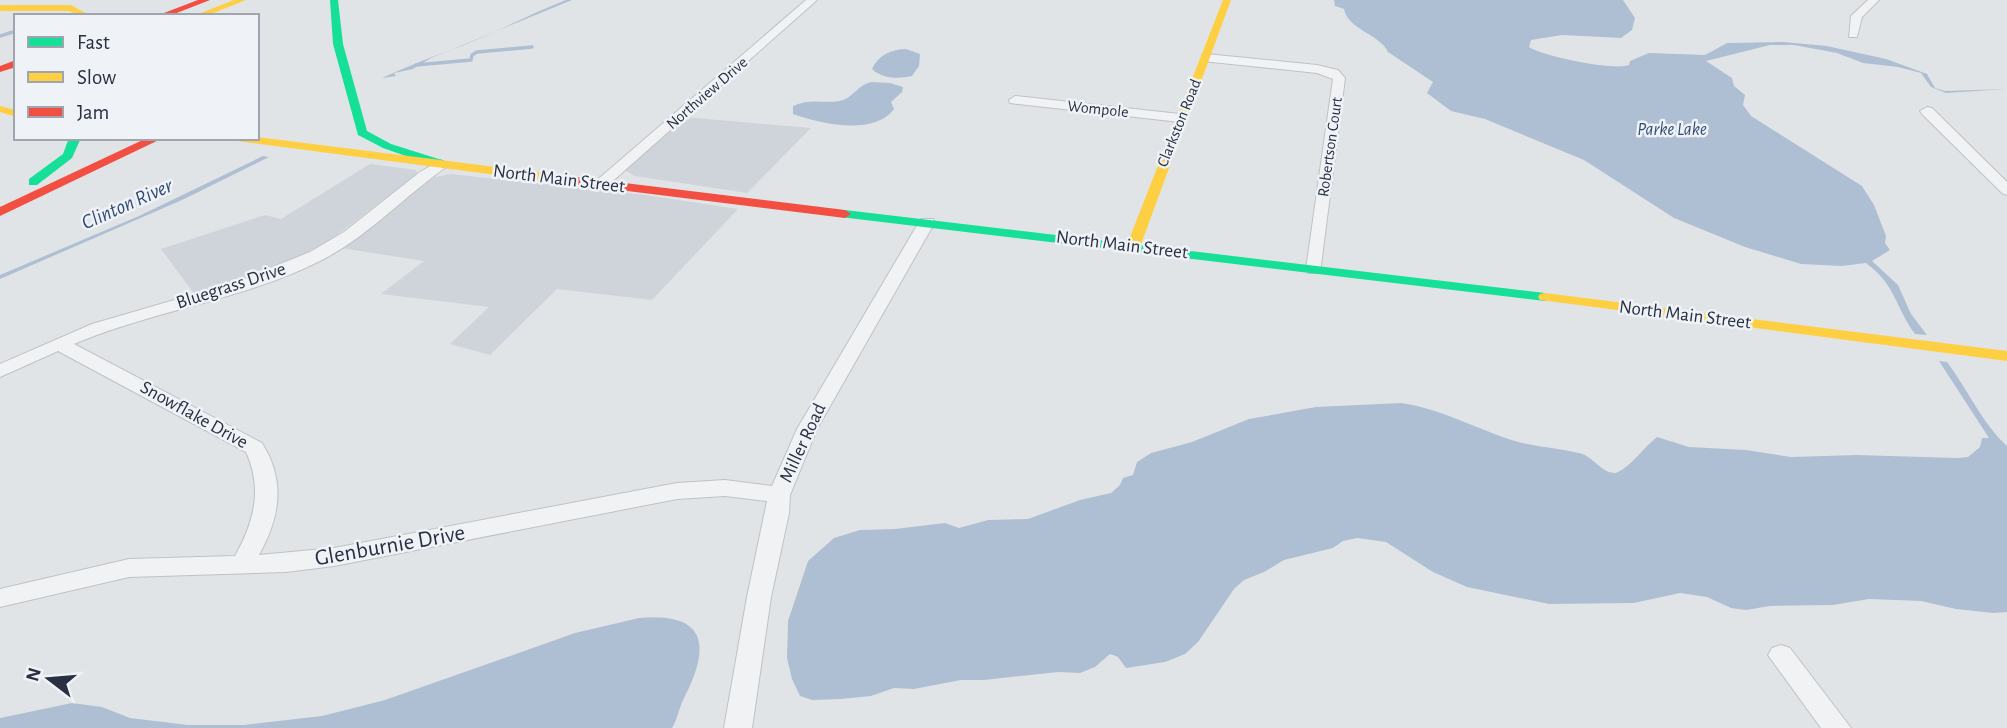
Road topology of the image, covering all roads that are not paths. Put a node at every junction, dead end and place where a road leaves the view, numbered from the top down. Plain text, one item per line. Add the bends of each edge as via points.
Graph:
1 (6, 0) edge
2 (206, 0) edge
3 (242, 0) edge
4 (334, 0) edge
5 (812, 0) edge
6 (1227, 0) edge
7 (1874, 0) edge
8 (0, 1) edge
9 (0, 8) edge
10 (83, 14) edge
11 (166, 14) edge
12 (203, 14) edge
13 (1853, 35) dead end
14 (1206, 58) junction
15 (1016, 100) dead end
16 (1927, 111) dead end
17 (1180, 118) junction
18 (74, 140) edge
19 (153, 140) edge
20 (253, 140) edge
21 (441, 164) junction
22 (601, 184) junction
23 (2007, 190) edge
24 (0, 197) edge
25 (0, 212) edge
26 (927, 222) junction
27 (1133, 247) junction
28 (1314, 269) junction
29 (59, 344) junction
30 (2007, 356) edge
31 (0, 371) edge
32 (779, 495) junction
33 (242, 565) junction
34 (0, 598) edge
35 (1781, 655) dead end
36 (738, 728) edge
37 (1838, 728) edge

1 - 8 main road
2 - 11 main road
3 - 12 main road
4 - 21 main road via 336,31 362,133
5 - 22 street, Northview Drive
6 - 14 main road, Clarkston Road
7 - 13 street via 1857,16
9 - 10 main road via 71,8
14 - 17 main road, Clarkston Road
14 - 28 street, Robertson Court via 1317,69 1339,78
15 - 17 street, Wompole
16 - 23 street
17 - 27 main road, Clarkston Road
18 - 24 main road via 68,156 42,178
19 - 25 main road
20 - 21 main road, North Main Street
21 - 22 main road, North Main Street
21 - 29 street, Bluegrass Drive via 366,225 315,257
22 - 26 main road, North Main Street
26 - 27 main road, North Main Street
26 - 32 street, Miller Road via 814,417
27 - 28 main road, North Main Street
28 - 30 main road, North Main Street
29 - 31 street, Bluegrass Drive
29 - 33 street, Snowflake Drive via 254,448 268,477 268,499 261,530
32 - 33 street, Glenburnie Drive via 725,488 677,491 334,557
32 - 36 street, Miller Road
33 - 34 street, Glenburnie Drive via 129,568
35 - 37 street

